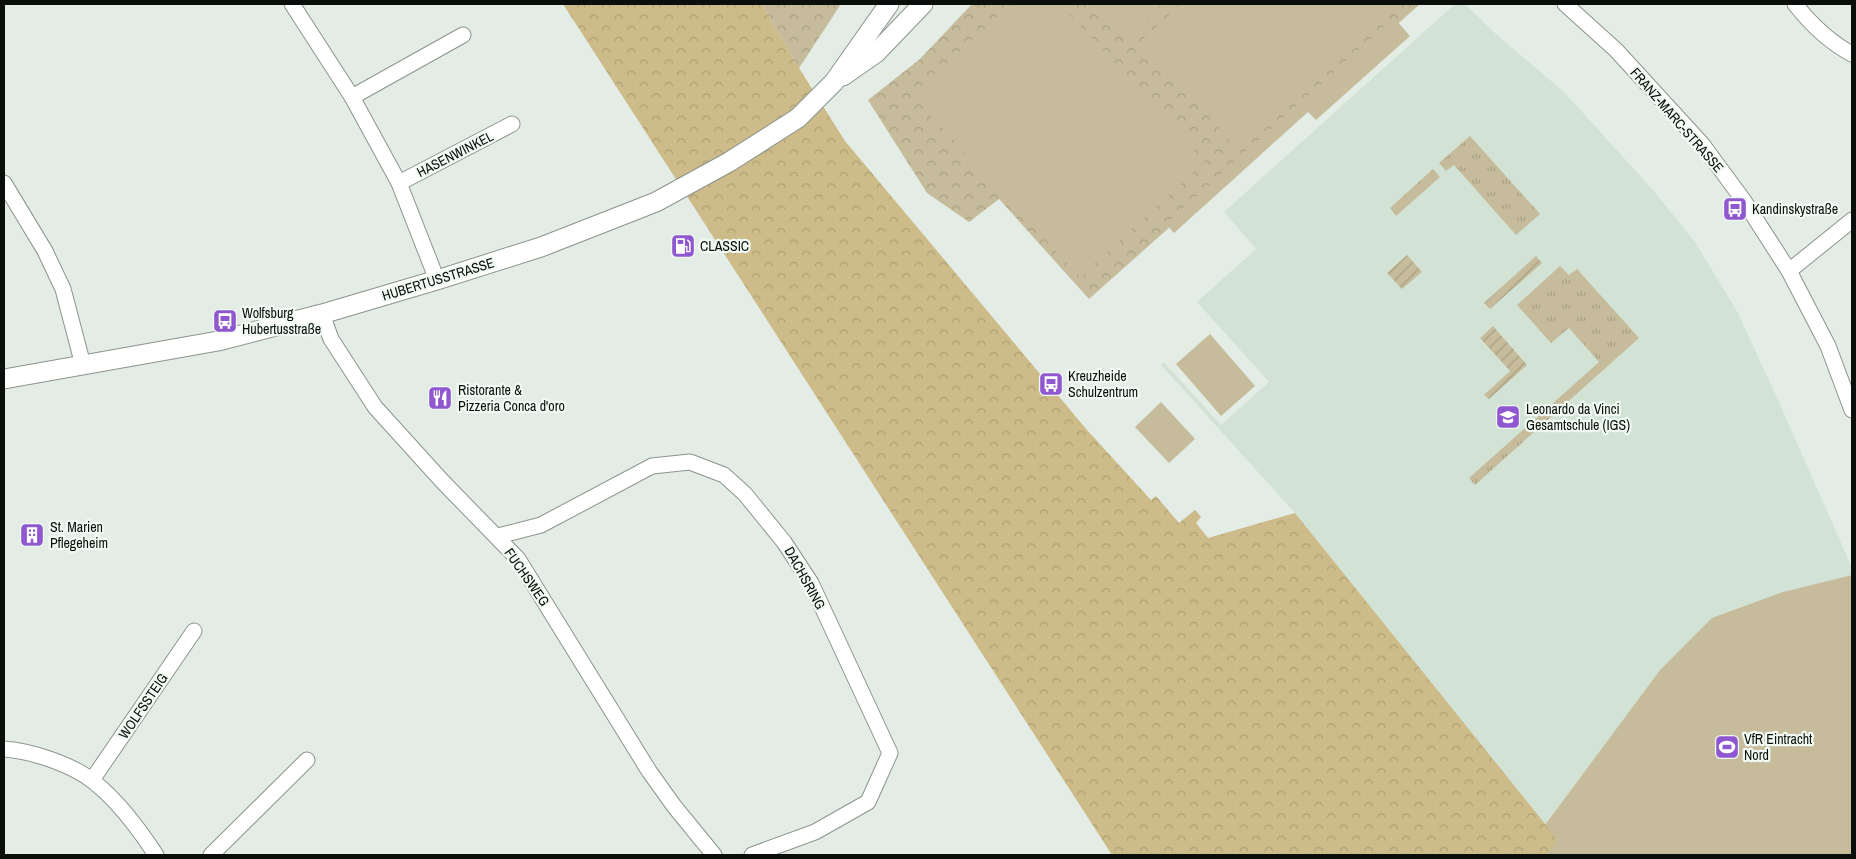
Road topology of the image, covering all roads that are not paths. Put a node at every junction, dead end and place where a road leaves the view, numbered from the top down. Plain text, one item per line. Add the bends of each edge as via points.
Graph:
1 (890, 4) edge
2 (923, 4) edge
3 (1565, 4) edge
4 (1795, 4) edge
5 (297, 6) edge
6 (463, 35) dead end
7 (1852, 54) edge
8 (834, 82) junction
9 (352, 97) junction
10 (512, 124) dead end
11 (4, 183) edge
12 (399, 183) junction
13 (1852, 220) edge
14 (1789, 271) junction
15 (438, 280) junction
16 (322, 314) junction
17 (83, 364) junction
18 (4, 380) edge
19 (1852, 410) edge
20 (498, 536) junction
21 (194, 631) dead end
22 (4, 749) edge
23 (307, 760) dead end
24 (92, 780) junction
25 (156, 855) edge
26 (211, 855) edge
27 (714, 855) edge
28 (752, 855) edge

1 - 8 street, HUBERTUSSTRASSE
2 - 8 street, HUBERTUSSTRASSE via 876,54
3 - 14 street, FRANZ-MARC-STRASSE via 1616,50 1702,144
4 - 7 street via 1804,16
5 - 9 street
6 - 9 street
8 - 15 street, HUBERTUSSTRASSE via 798,118 729,162 656,202 541,247
9 - 12 street
10 - 12 street, HASENWINKEL
11 - 17 street via 45,251 63,289
12 - 15 street
13 - 14 street
14 - 19 street, FRANZ-MARC-STRASSE via 1828,346
15 - 16 street, HUBERTUSSTRASSE
16 - 17 street, HUBERTUSSTRASSE via 218,341
16 - 20 street, FUCHSWEG via 330,339 375,407 442,482
17 - 18 street, HUBERTUSSTRASSE
20 - 27 street, FUCHSWEG via 518,559 649,771
20 - 28 street, DACHSRING via 542,525 652,466 690,462 724,475 745,494 784,542 810,584 890,753 868,802 815,832
21 - 24 street, WOLFSSTEIG
22 - 24 street via 63,764
23 - 26 street
24 - 25 street via 125,814

